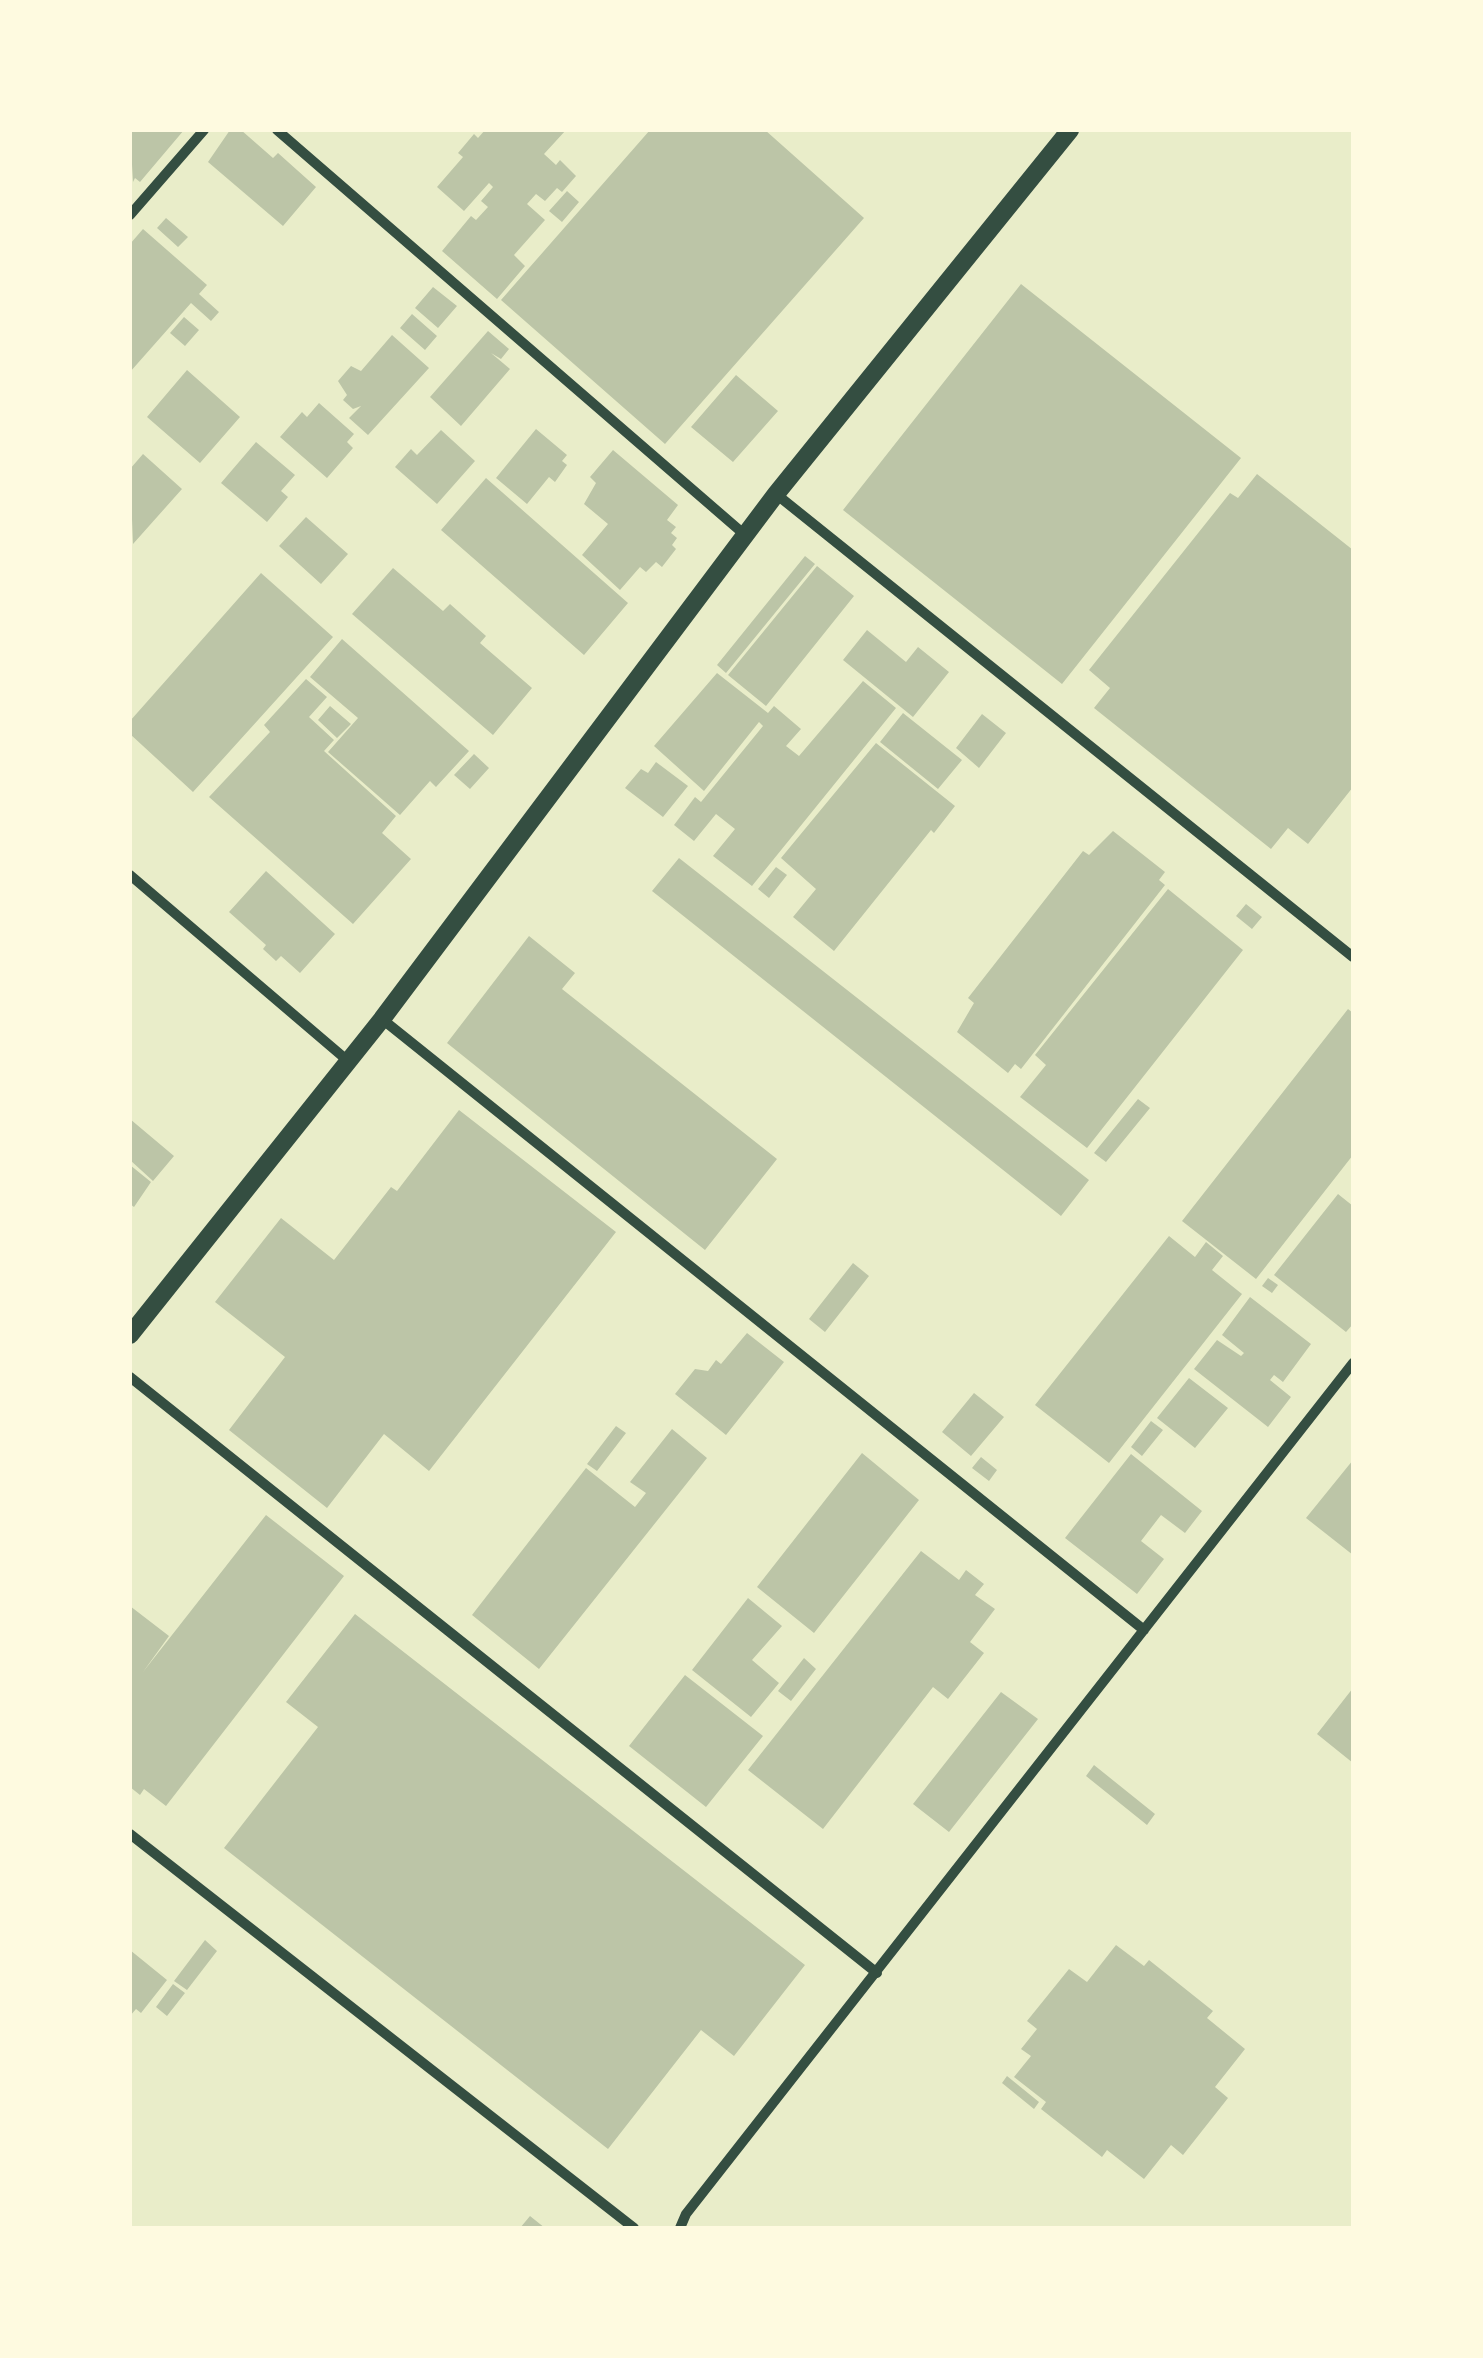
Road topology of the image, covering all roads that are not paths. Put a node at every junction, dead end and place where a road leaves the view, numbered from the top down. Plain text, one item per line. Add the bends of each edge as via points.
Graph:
1 (204, 130) edge
2 (277, 130) edge
3 (1070, 130) edge
4 (130, 215) edge
5 (776, 494) junction
6 (745, 535) junction
7 (130, 875) edge
8 (1353, 957) edge
9 (382, 1019) junction
10 (348, 1061) junction
11 (130, 1335) edge
12 (1353, 1363) edge
13 (130, 1377) edge
14 (1144, 1630) junction
15 (130, 1834) edge
16 (877, 1974) junction
17 (634, 2228) edge
18 (680, 2228) edge

1 - 4 street
2 - 6 street
3 - 5 street
5 - 6 street
5 - 8 street
6 - 9 street
7 - 10 street
9 - 10 street
9 - 14 street
10 - 11 street
12 - 14 street
13 - 16 street
14 - 16 street
15 - 17 street
16 - 18 street

